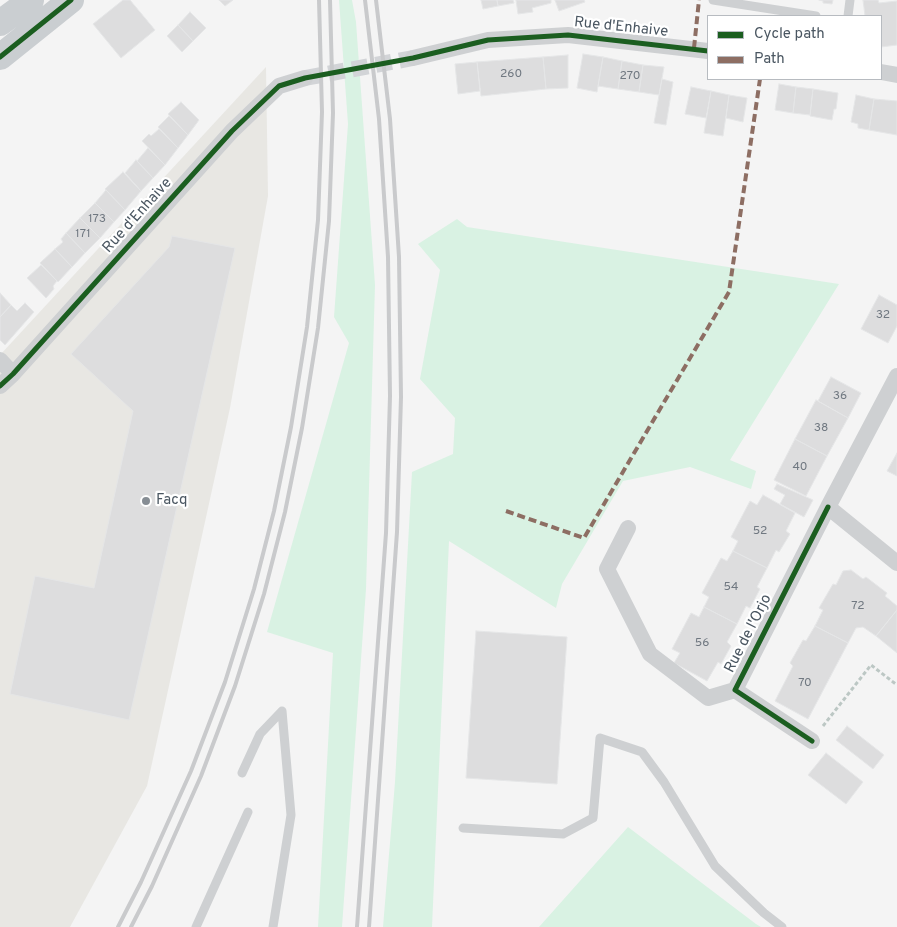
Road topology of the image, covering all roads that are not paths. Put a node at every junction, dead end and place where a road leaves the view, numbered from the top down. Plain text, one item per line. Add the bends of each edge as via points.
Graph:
1 (19, 0) edge
2 (31, 0) edge
3 (71, 0) edge
4 (714, 0) edge
5 (850, 0) edge
6 (810, 15) edge
7 (848, 15) edge
8 (0, 23) edge
9 (707, 50) edge
10 (0, 57) edge
11 (413, 58) tunnel mouth
12 (882, 72) edge
13 (897, 75) edge
14 (305, 78) tunnel mouth
15 (0, 360) edge
16 (13, 374) junction
17 (897, 376) edge
18 (0, 386) edge
19 (828, 507) junction
20 (628, 528) dead end
21 (897, 563) edge
22 (735, 690) junction
23 (812, 740) road end
24 (242, 773) dead end
25 (248, 812) dead end
26 (463, 828) dead end
27 (272, 926) edge
28 (196, 927) edge
29 (782, 927) edge

1 - 8 lane
2 - 8 main road
3 - 10 main road
4 - 6 lane
5 - 7 lane
9 - 11 street, Rue d'Enhaive via 568,35 488,40
12 - 13 street
14 - 16 street, Rue d'Enhaive via 279,86 232,131
15 - 16 street
16 - 18 street, Rue d'Enhaive
17 - 19 street, Rue de l'Orjo
19 - 21 street
19 - 22 street, Rue de l'Orjo
20 - 22 street, Rue de l'Orjo via 607,569 650,654 708,698
22 - 23 street, Rue de l'Orjo
24 - 27 lane via 260,734 282,711 291,815
25 - 28 lane
26 - 29 lane via 563,834 593,818 600,738 642,752 715,866

